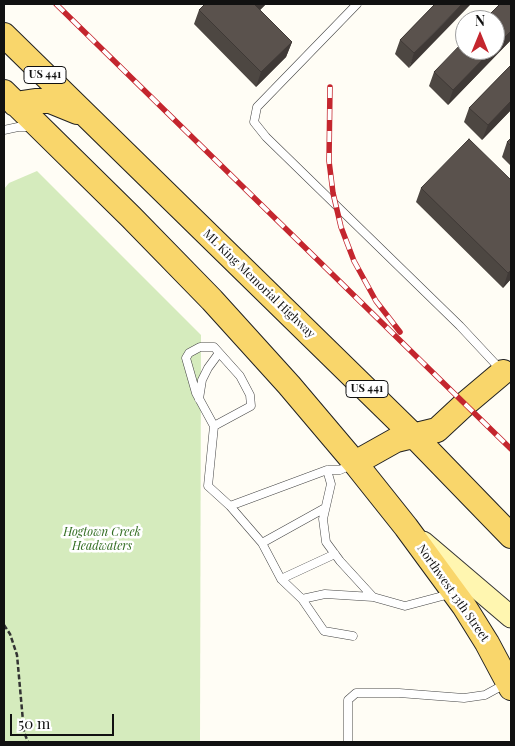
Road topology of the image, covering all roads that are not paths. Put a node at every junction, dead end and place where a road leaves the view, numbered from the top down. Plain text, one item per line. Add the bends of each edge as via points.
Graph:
1 (357, 4) edge
2 (4, 34) edge
3 (9, 101) edge
4 (86, 115) junction
5 (39, 128) junction
6 (4, 130) edge
7 (219, 353) junction
8 (507, 372) edge
9 (199, 399) junction
10 (214, 426) junction
11 (414, 436) junction
12 (354, 463) junction
13 (327, 470) junction
14 (230, 506) junction
15 (325, 508) junction
16 (406, 527) junction
17 (511, 536) edge
18 (262, 543) junction
19 (335, 554) junction
20 (281, 579) junction
21 (455, 593) junction
22 (373, 597) junction
23 (302, 599) junction
24 (511, 617) edge
25 (353, 636) dead end
26 (510, 685) edge
27 (348, 742) edge

1 - 8 lane via 257,107 254,122
2 - 4 main road, ML King Memorial Highway / US 441
3 - 4 main road via 50,101
3 - 5 main road
4 - 11 main road, ML King Memorial Highway / US 441
5 - 6 lane
5 - 12 main road via 212,300
7 - 9 lane via 202,380
7 - 9 lane via 214,348 200,347 186,358
7 - 10 lane via 240,376 250,395 251,406
8 - 11 main road via 464,404 437,430
9 - 10 lane
10 - 14 lane via 208,486
11 - 12 main road via 396,440
11 - 17 main road, ML King Memorial Highway / US 441
12 - 13 lane via 340,470
12 - 16 main road
13 - 14 lane
13 - 15 lane via 331,484
14 - 18 lane
15 - 18 lane
15 - 19 lane via 326,542
16 - 21 main road, Northwest 13th Street
16 - 24 main road
18 - 20 lane
19 - 20 lane
19 - 22 lane
20 - 23 lane
21 - 22 lane via 405,606
21 - 26 main road, Northwest 13th Street
22 - 23 lane via 325,594
23 - 25 lane via 324,631
26 - 27 lane via 485,695 464,698 356,693 348,700

